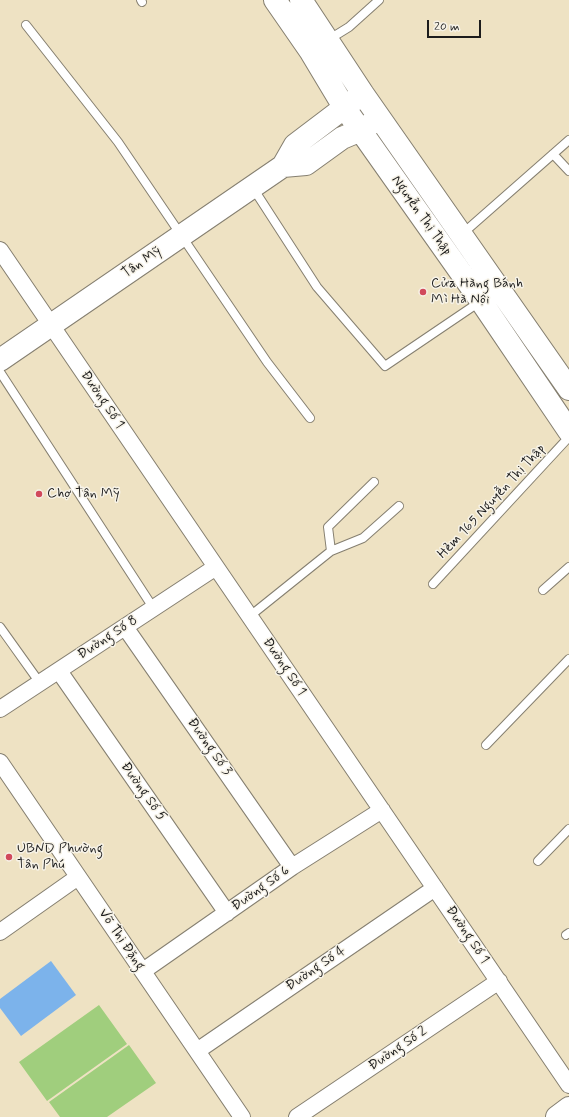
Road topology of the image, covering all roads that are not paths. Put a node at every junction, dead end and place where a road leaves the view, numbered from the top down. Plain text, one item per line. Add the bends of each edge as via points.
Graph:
1 (275, 0) edge
2 (301, 0) edge
3 (380, 0) edge
4 (26, 25) dead end
5 (319, 46) junction
6 (363, 94) junction
7 (344, 107) junction
8 (380, 117) junction
9 (361, 130) junction
10 (569, 140) edge
11 (553, 154) junction
12 (283, 166) junction
13 (569, 171) edge
14 (252, 187) junction
15 (182, 235) junction
16 (461, 235) junction
17 (0, 250) edge
18 (481, 301) junction
19 (51, 325) junction
20 (0, 360) edge
21 (0, 372) edge
22 (569, 389) edge
23 (310, 418) dead end
24 (569, 430) edge
25 (569, 437) edge
26 (374, 482) dead end
27 (398, 506) dead end
28 (331, 552) junction
29 (216, 567) junction
30 (569, 567) edge
31 (433, 584) dead end
32 (543, 590) dead end
33 (154, 608) junction
34 (250, 616) junction
35 (0, 627) edge
36 (125, 627) junction
37 (569, 659) edge
38 (59, 671) junction
39 (40, 683) junction
40 (0, 709) edge
41 (486, 745) dead end
42 (0, 762) edge
43 (382, 810) junction
44 (569, 828) edge
45 (538, 861) dead end
46 (292, 868) junction
47 (78, 877) junction
48 (434, 888) junction
49 (227, 912) junction
50 (0, 932) edge
51 (143, 971) junction
52 (499, 981) junction
53 (197, 1050) junction
54 (569, 1085) edge
55 (569, 1108) edge
56 (242, 1117) edge
57 (297, 1117) edge
58 (557, 1117) edge

1 - 5 main road, Nguyễn Thị Thập
2 - 5 main road, Nguyễn Thị Thập
3 - 5 lane via 349,27
4 - 15 lane via 118,142
5 - 6 main road, Nguyễn Thị Thập
5 - 7 main road, Nguyễn Thị Thập
6 - 7 main road, Tân Mỹ
6 - 8 main road, Nguyễn Thị Thập
7 - 9 main road, Nguyễn Thị Thập
7 - 12 main road, Tân Mỹ via 295,145
8 - 9 main road, Tân Mỹ
8 - 16 main road, Nguyễn Thị Thập
9 - 12 main road, Tân Mỹ via 342,138 306,164
9 - 18 main road, Nguyễn Thị Thập
10 - 11 lane
11 - 13 lane
11 - 16 lane
12 - 14 main road, Tân Mỹ
14 - 15 main road, Tân Mỹ
14 - 18 lane via 317,287 385,366
15 - 19 main road, Tân Mỹ
15 - 23 lane via 267,362
16 - 22 main road, Nguyễn Thị Thập
17 - 19 street, Đường Số 1
18 - 24 main road, Nguyễn Thị Thập
19 - 20 main road, Tân Mỹ
19 - 29 street, Đường Số 1
21 - 33 lane
25 - 31 lane, Hẻm 165 Nguyễn Thị Thập
26 - 28 lane via 328,527
27 - 28 lane via 363,538
28 - 34 lane
29 - 33 street, Đường Số 8
29 - 34 street, Đường Số 1
30 - 32 lane
33 - 36 street, Đường Số 8
34 - 43 street, Đường Số 1
35 - 39 lane
36 - 38 street, Đường Số 8
36 - 46 street, Đường Số 3
37 - 41 lane
38 - 39 street, Đường Số 8
38 - 49 street, Đường Số 5
39 - 40 street, Đường Số 8
42 - 47 street, Võ Thị Đặng
43 - 46 street, Đường Số 6
43 - 48 street, Đường Số 1
44 - 45 lane
46 - 49 street, Đường Số 6
47 - 50 street
47 - 51 street, Võ Thị Đặng
48 - 52 street, Đường Số 1
48 - 53 street, Đường Số 4
49 - 51 street, Đường Số 6
51 - 53 street, Võ Thị Đặng
52 - 54 street, Đường Số 1
52 - 57 street, Đường Số 2
53 - 56 street, Võ Thị Đặng
55 - 58 main road

